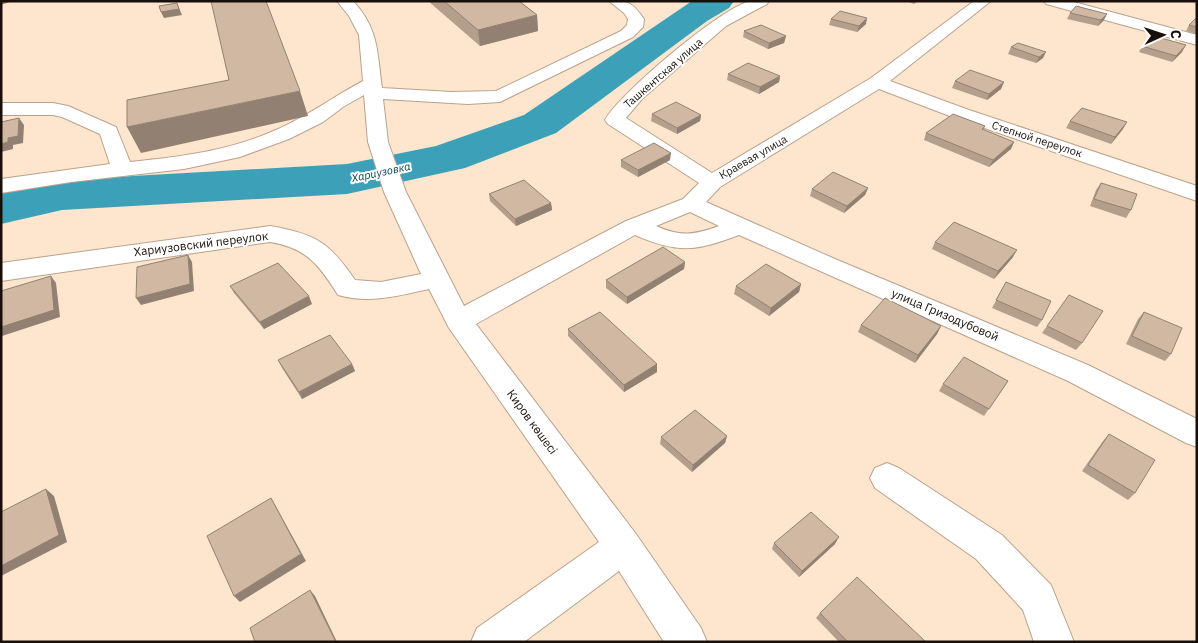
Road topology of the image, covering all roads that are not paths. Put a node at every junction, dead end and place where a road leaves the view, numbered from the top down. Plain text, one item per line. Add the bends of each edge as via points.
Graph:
1 (344, 1) edge
2 (616, 1) edge
3 (762, 1) edge
4 (984, 1) edge
5 (1051, 1) edge
6 (1197, 40) edge
7 (877, 82) junction
8 (371, 88) junction
9 (1, 109) edge
10 (122, 169) junction
11 (712, 182) junction
12 (1, 186) edge
13 (1197, 194) edge
14 (691, 204) junction
15 (634, 226) junction
16 (740, 226) junction
17 (1, 272) edge
18 (436, 279) junction
19 (459, 320) junction
20 (1197, 434) edge
21 (887, 478) dead end
22 (623, 546) junction
23 (491, 642) edge
24 (687, 642) edge
25 (1054, 642) edge

1 - 8 street via 356,14 367,35
2 - 8 street via 630,10 636,19 635,27 627,34 500,96 460,99
3 - 11 street, Ташкентская улица via 720,23 635,95 615,120
4 - 7 street, Краевая улица
5 - 6 street
7 - 11 street, Краевая улица
7 - 13 street, Степной переулок
8 - 10 street via 336,103 316,118 282,135 232,153 184,163
8 - 18 street, Киров көшесі via 378,142 395,192
9 - 10 street via 53,109 109,130
10 - 12 street
11 - 14 street, Краевая улица
14 - 15 street, Краевая улица
14 - 16 street, улица Гризодубовой
15 - 16 street via 682,242
15 - 19 street, Краевая улица
16 - 20 street, улица Гризодубовой via 1078,373
17 - 18 street, Хариузовский переулок via 270,234 292,237 313,246 346,289 381,291
18 - 19 street, Киров көшесі
19 - 22 street, Киров көшесі
21 - 25 street via 989,547 1038,598
22 - 23 street
22 - 24 street, Киров көшесі

